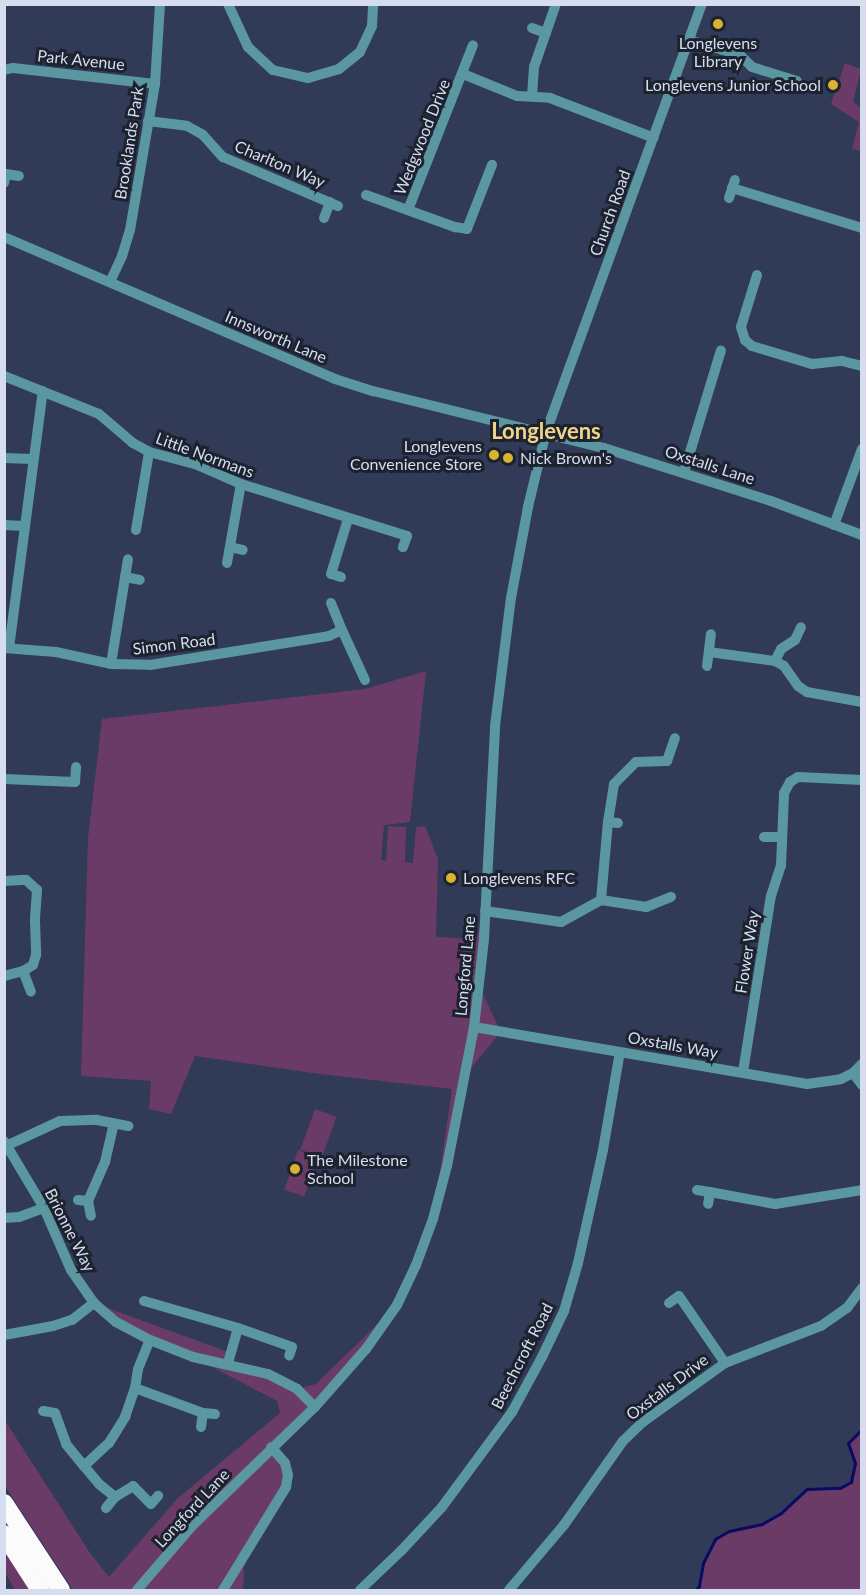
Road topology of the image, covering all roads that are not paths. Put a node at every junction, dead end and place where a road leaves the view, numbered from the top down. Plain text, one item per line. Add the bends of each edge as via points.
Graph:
1 (160, 4) edge
2 (228, 4) edge
3 (373, 4) edge
4 (556, 4) edge
5 (702, 4) edge
6 (532, 28) dead end
7 (546, 33) junction
8 (689, 40) junction
9 (473, 45) dead end
10 (4, 70) edge
11 (463, 74) junction
12 (792, 76) dead end
13 (155, 84) junction
14 (532, 96) junction
15 (148, 121) junction
16 (654, 138) junction
17 (492, 165) dead end
18 (20, 176) dead end
19 (4, 183) edge
20 (732, 189) dead end
21 (366, 195) dead end
22 (408, 210) junction
23 (324, 218) dead end
24 (861, 228) edge
25 (4, 237) edge
26 (758, 281) dead end
27 (110, 282) junction
28 (729, 364) dead end
29 (861, 366) edge
30 (4, 376) edge
31 (43, 391) junction
32 (546, 432) junction
33 (861, 449) edge
34 (149, 452) junction
35 (4, 459) edge
36 (33, 459) junction
37 (684, 472) junction
38 (241, 484) junction
39 (348, 519) junction
40 (134, 523) dead end
41 (4, 525) edge
42 (834, 525) junction
43 (24, 526) junction
44 (861, 535) edge
45 (407, 536) dead end
46 (230, 547) junction
47 (243, 550) dead end
48 (128, 559) dead end
49 (227, 563) dead end
50 (125, 577) junction
51 (341, 577) dead end
52 (140, 580) dead end
53 (331, 603) dead end
54 (802, 625) dead end
55 (342, 630) junction
56 (711, 634) dead end
57 (7, 648) edge
58 (709, 652) junction
59 (776, 661) junction
60 (111, 664) junction
61 (707, 666) dead end
62 (365, 680) dead end
63 (861, 702) edge
64 (675, 738) dead end
65 (76, 767) dead end
66 (4, 779) edge
67 (861, 780) edge
68 (764, 837) dead end
69 (782, 837) junction
70 (4, 881) edge
71 (670, 897) dead end
72 (601, 900) junction
73 (485, 911) junction
74 (23, 971) junction
75 (4, 976) edge
76 (31, 992) dead end
77 (474, 1027) junction
78 (620, 1052) junction
79 (861, 1064) edge
80 (743, 1072) junction
81 (853, 1073) junction
82 (861, 1085) edge
83 (114, 1124) junction
84 (128, 1126) dead end
85 (6, 1143) edge
86 (698, 1190) dead end
87 (861, 1190) edge
88 (710, 1192) junction
89 (708, 1204) dead end
90 (44, 1208) junction
91 (91, 1216) dead end
92 (4, 1218) edge
93 (861, 1288) edge
94 (144, 1301) dead end
95 (94, 1303) junction
96 (669, 1303) dead end
97 (238, 1328) junction
98 (4, 1335) edge
99 (150, 1340) junction
100 (293, 1347) dead end
101 (725, 1363) junction
102 (228, 1364) junction
103 (135, 1388) junction
104 (315, 1407) junction
105 (53, 1409) dead end
106 (201, 1427) dead end
107 (271, 1447) junction
108 (84, 1466) junction
109 (115, 1497) junction
110 (4, 1503) edge
111 (151, 1504) dead end
112 (106, 1508) dead end
113 (4, 1534) edge
114 (40, 1590) edge
115 (61, 1590) edge
116 (137, 1590) edge
117 (223, 1590) edge
118 (360, 1590) edge
119 (509, 1590) edge

1 - 13 street, Brooklands Park
2 - 3 street via 248,47 273,70 308,78 339,69 360,52 372,26
4 - 7 street
5 - 8 street, Church Road
6 - 7 street
7 - 14 street via 534,67
8 - 12 street via 740,55 752,67
8 - 16 street, Church Road
9 - 11 street, Wedgwood Drive
10 - 13 street, Park Avenue
11 - 14 street, Wedgwood Drive via 517,96
11 - 22 street, Wedgwood Drive
13 - 15 street, Brooklands Park
14 - 16 street, Wedgwood Drive via 550,98
15 - 23 street, Charlton Way via 187,126 203,135 223,157 334,204
15 - 27 street, Brooklands Park via 130,230
16 - 32 street, Church Road
17 - 22 street, Wedgwood Drive via 490,183 466,234
18 - 19 street via 6,174
20 - 24 street
21 - 22 street, Wedgwood Drive
25 - 27 street, Innsworth Lane
26 - 29 street via 741,327 745,340 752,346 812,364 842,361
27 - 32 street, Innsworth Lane via 335,379
28 - 37 street via 719,355
30 - 31 street, Little Normans
31 - 34 street, Little Normans via 99,414
31 - 36 street
32 - 37 street, Oxstalls Lane
32 - 73 street, Longford Lane via 523,535 503,660 490,798
33 - 42 street
34 - 38 street, Little Normans via 195,464
34 - 40 street
35 - 36 street
36 - 43 street
37 - 42 street, Oxstalls Lane
38 - 39 street, Little Normans
38 - 46 street
39 - 45 street, Little Normans
39 - 51 street via 331,574
41 - 43 street
42 - 44 street, Oxstalls Lane
43 - 57 street
46 - 47 street
46 - 49 street
48 - 50 street
50 - 52 street
50 - 60 street
53 - 55 street
54 - 59 street via 795,640 781,649
55 - 60 street, Simon Road via 329,636 150,665
55 - 62 street
56 - 58 street
57 - 60 street, Simon Road via 56,652
58 - 59 street
58 - 61 street
59 - 63 street via 807,692
64 - 72 street via 668,766 634,758 614,784 613,823
65 - 66 street via 75,782
67 - 69 street, Flower Way via 798,777 789,782 783,794
68 - 69 street
69 - 80 street, Flower Way via 781,866 771,896
70 - 74 street via 26,880 37,890 36,955 33,965
71 - 72 street via 646,907
72 - 73 street via 561,922
73 - 77 street, Longford Lane
74 - 75 street
74 - 76 street
77 - 78 street, Oxstalls Way
77 - 104 street, Longford Lane via 447,1166 416,1265 397,1305 366,1349
78 - 80 street, Oxstalls Way
78 - 118 street, Beechcroft Road via 578,1263 564,1311 542,1357 512,1412 442,1507
79 - 81 street, Oxstalls Way
80 - 81 street, Oxstalls Way via 807,1084 831,1082
81 - 82 street
83 - 84 street
83 - 85 street via 97,1120 60,1121
83 - 91 street via 105,1162 83,1201
85 - 90 street, Brionne Way
86 - 88 street
87 - 88 street via 775,1204
88 - 89 street
90 - 92 street
90 - 95 street, Brionne Way via 71,1270
93 - 101 street, Oxstalls Drive via 846,1308 821,1326
94 - 97 street
95 - 98 street via 72,1320
95 - 99 street, Brionne Way via 116,1322
96 - 101 street via 679,1296
97 - 100 street
97 - 102 street
99 - 102 street, Brionne Way via 193,1357
99 - 103 street
101 - 119 street, Oxstalls Drive via 622,1441 564,1526
102 - 104 street, Brionne Way via 273,1377 297,1389
103 - 106 street via 209,1414
103 - 108 street via 125,1417 109,1443
104 - 107 street, Longford Lane
105 - 108 street via 66,1444
107 - 116 street, Longford Lane via 192,1526
107 - 117 street via 285,1463 286,1487
108 - 109 street
109 - 111 street via 133,1486
109 - 112 street
110 - 115 highway
113 - 114 highway

